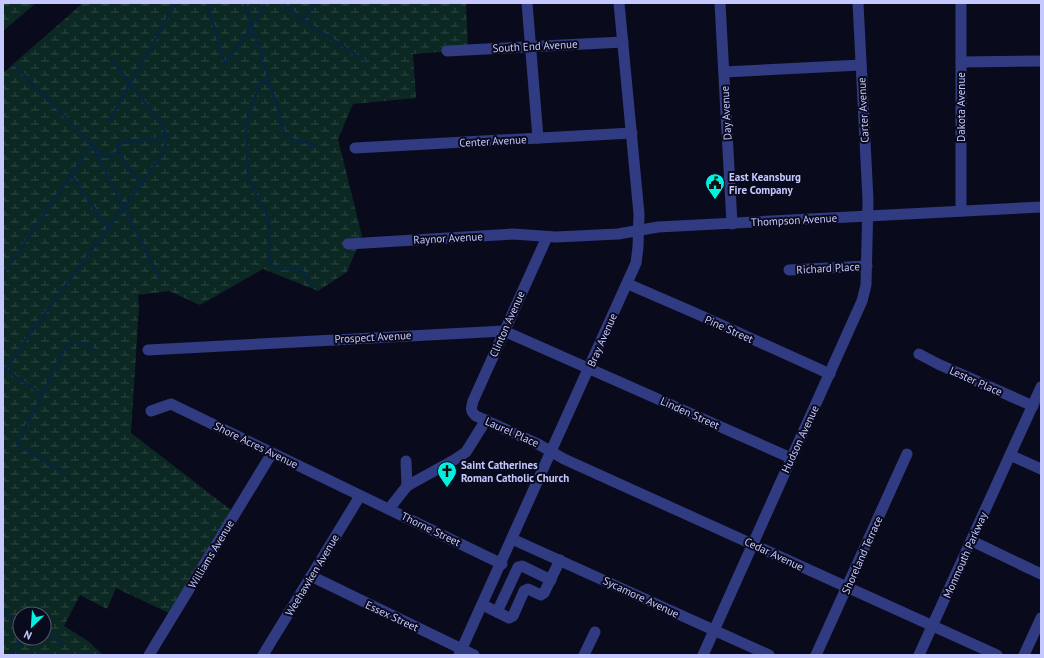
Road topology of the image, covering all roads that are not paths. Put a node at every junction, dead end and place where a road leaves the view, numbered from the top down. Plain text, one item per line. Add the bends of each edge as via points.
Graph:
1 (527, 3) edge
2 (619, 3) edge
3 (720, 3) edge
4 (858, 3) edge
5 (961, 3) edge
6 (623, 42) junction
7 (531, 47) junction
8 (447, 51) dead end
9 (1041, 61) edge
10 (961, 62) junction
11 (861, 65) junction
12 (724, 72) junction
13 (632, 133) junction
14 (538, 138) junction
15 (355, 148) dead end
16 (1041, 207) edge
17 (961, 211) junction
18 (868, 216) junction
19 (732, 224) junction
20 (638, 230) junction
21 (547, 237) junction
22 (348, 244) dead end
23 (867, 266) junction
24 (789, 270) dead end
25 (628, 284) junction
26 (504, 331) junction
27 (148, 350) dead end
28 (919, 354) dead end
29 (590, 368) junction
30 (830, 374) junction
31 (1041, 387) edge
32 (1033, 406) junction
33 (151, 411) dead end
34 (472, 413) joint
35 (486, 420) junction
36 (552, 452) junction
37 (272, 453) junction
38 (907, 454) dead end
39 (1010, 455) junction
40 (791, 458) junction
41 (406, 461) dead end
42 (1041, 469) edge
43 (408, 486) junction
44 (360, 496) junction
45 (389, 509) junction
46 (512, 538) junction
47 (972, 541) junction
48 (752, 545) junction
49 (560, 560) junction
50 (502, 564) junction
51 (1041, 574) edge
52 (311, 576) junction
53 (551, 580) junction
54 (847, 588) junction
55 (483, 606) junction
56 (497, 612) junction
57 (1041, 618) edge
58 (933, 626) junction
59 (713, 631) junction
60 (595, 632) dead end
61 (460, 652) edge
62 (149, 655) edge
63 (263, 655) edge
64 (474, 655) edge
65 (584, 655) edge
66 (703, 655) edge
67 (769, 655) edge
68 (816, 655) edge
69 (919, 655) edge
70 (996, 655) edge
71 (1024, 655) edge

1 - 7 street
2 - 6 street, Bray Avenue
3 - 12 street, Day Avenue
4 - 11 street, Carter Avenue
5 - 10 street, Dakota Avenue
6 - 7 street, South End Avenue
6 - 13 street, Bray Avenue
7 - 8 street, South End Avenue
7 - 14 street
9 - 10 street
10 - 17 street, Dakota Avenue
11 - 12 street
11 - 18 street, Carter Avenue
12 - 19 street, Day Avenue
13 - 14 street, Center Avenue
13 - 20 street, Bray Avenue
14 - 15 street, Center Avenue
16 - 17 street, Thompson Avenue
17 - 18 street, Thompson Avenue
18 - 19 street, Thompson Avenue
18 - 23 street, Hudson Avenue
19 - 20 street, Thompson Avenue
20 - 21 street, Thompson Avenue via 618,234
20 - 25 street, Bray Avenue via 638,255
21 - 22 street, Raynor Avenue via 513,234
21 - 26 street, Clinton Avenue
23 - 24 street, Richard Place
23 - 30 street, Hudson Avenue via 862,302
25 - 29 street, Bray Avenue
25 - 30 street, Pine Street
26 - 27 street, Prospect Avenue
26 - 29 street, Prospect Avenue
26 - 34 street, Clinton Avenue via 473,401
28 - 32 street, Lester Place
29 - 36 street, Bray Avenue
29 - 40 street, Linden Street
30 - 40 street, Hudson Avenue
31 - 32 street, Monmouth Parkway
32 - 39 street, Monmouth Parkway
33 - 37 street, Shore Acres Avenue via 171,404
34 - 35 street, Laurel Place
35 - 36 street, Laurel Place
35 - 43 street via 466,452
36 - 46 street, Bray Avenue
36 - 48 street, Cedar Avenue
37 - 44 street, Shore Acres Avenue
37 - 62 street, Williams Avenue
38 - 54 street, Shoreland Terrace
39 - 42 street
39 - 47 street, Monmouth Parkway
40 - 48 street, Hudson Avenue
41 - 43 street
43 - 45 street
44 - 45 street, Thorne Street
44 - 52 street, Weehawken Avenue
45 - 50 street, Thorne Street
46 - 49 street, Sycamore Avenue
46 - 50 street, Bray Avenue
47 - 51 street
47 - 58 street, Monmouth Parkway
48 - 54 street, Cedar Avenue
48 - 59 street, Hudson Avenue
49 - 53 street
49 - 59 street, Sycamore Avenue
50 - 55 street, Bray Avenue
52 - 61 street, Essex Street
52 - 63 street, Weehawken Avenue
53 - 56 street via 542,595 528,589 524,591 513,616 509,618
53 - 56 street via 522,566 518,567
54 - 58 street, Cedar Avenue
54 - 68 street, Shoreland Terrace
55 - 56 street
55 - 61 street, Bray Avenue
57 - 71 street
58 - 69 street, Monmouth Parkway
58 - 70 street, Cedar Avenue
59 - 66 street, Hudson Avenue
59 - 67 street, Sycamore Avenue
60 - 65 street
61 - 64 street, Essex Street

